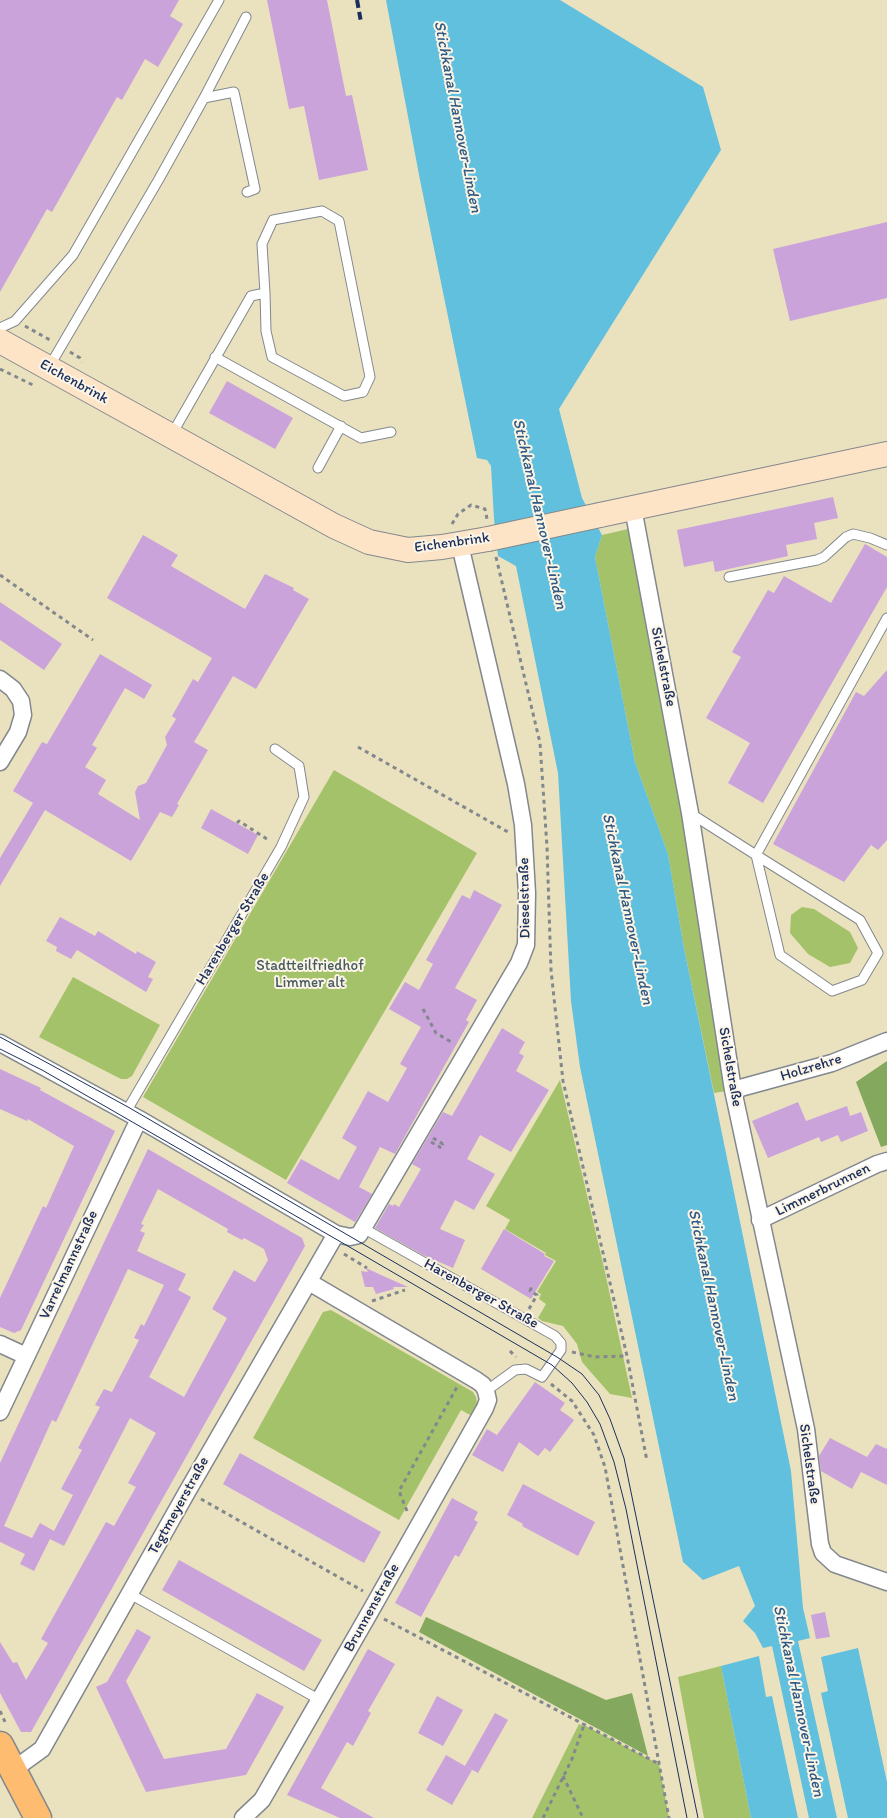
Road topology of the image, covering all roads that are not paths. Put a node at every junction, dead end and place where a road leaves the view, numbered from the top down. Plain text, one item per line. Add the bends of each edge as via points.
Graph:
1 (219, 0) edge
2 (246, 17) dead end
3 (204, 98) junction
4 (247, 192) dead end
5 (265, 293) junction
6 (0, 328) edge
7 (0, 341) edge
8 (215, 357) junction
9 (49, 368) junction
10 (341, 426) junction
11 (391, 432) dead end
12 (172, 435) junction
13 (887, 454) edge
14 (318, 468) dead end
15 (633, 508) junction
16 (451, 546) junction
17 (887, 546) edge
18 (730, 577) dead end
19 (887, 618) edge
20 (0, 679) edge
21 (275, 749) dead end
22 (0, 762) edge
23 (690, 813) junction
24 (756, 855) junction
25 (887, 1040) edge
26 (0, 1043) edge
27 (733, 1090) junction
28 (132, 1115) junction
29 (887, 1161) edge
30 (760, 1220) junction
31 (350, 1233) junction
32 (309, 1282) junction
33 (0, 1344) edge
34 (26, 1356) junction
35 (486, 1391) junction
36 (0, 1412) edge
37 (887, 1582) edge
38 (130, 1594) junction
39 (320, 1700) junction
40 (0, 1745) edge
41 (13, 1770) junction
42 (38, 1818) edge
43 (243, 1818) edge

1 - 6 lane via 73,255 15,321
2 - 3 lane
3 - 4 lane via 234,92 255,189
3 - 9 lane
5 - 5 lane via 262,244 273,220 322,210 339,221 370,377 363,392 344,396 272,357 266,331
5 - 8 lane via 251,296
7 - 9 main road, Eichenbrink
8 - 10 lane
8 - 12 lane
9 - 12 main road, Eichenbrink
10 - 11 lane via 362,438
10 - 14 lane
12 - 16 main road, Eichenbrink via 334,526 369,542 408,550
13 - 15 main road, Eichenbrink
15 - 16 main road, Eichenbrink, bridge
15 - 23 street, Sichelstraße
16 - 31 street, Dieselstraße via 516,784 524,841 526,945 519,963 467,1050
17 - 18 lane via 853,534 817,560
19 - 24 lane
20 - 22 street via 21,701 23,715 18,732
21 - 28 lane, Harenberger Straße via 299,766 304,797 281,848
23 - 24 lane
23 - 27 street, Sichelstraße
24 - 24 lane via 860,920 878,953 862,980 832,991 780,955
25 - 27 street, Holzrehre via 832,1063
26 - 28 street, Harenberger Straße
27 - 30 street, Sichelstraße
28 - 31 street, Harenberger Straße
28 - 34 street, Varrelmannstraße
29 - 30 street, Limmerbrunnen
30 - 37 street, Sichelstraße via 806,1429 823,1553 835,1564
31 - 32 street, Tegtmeyerstraße
31 - 35 lane, Harenberger Straße via 524,1319 555,1336 561,1343 561,1350 542,1377 526,1369 515,1370
32 - 35 street via 465,1373
32 - 38 street, Tegtmeyerstraße
33 - 34 street
34 - 36 street, Varrelmannstraße
35 - 39 street, Brunnenstraße via 488,1400 485,1408
38 - 39 lane
38 - 41 street, Tegtmeyerstraße via 42,1749
39 - 43 street, Brunnenstraße via 262,1800
40 - 41 main road
41 - 42 main road

